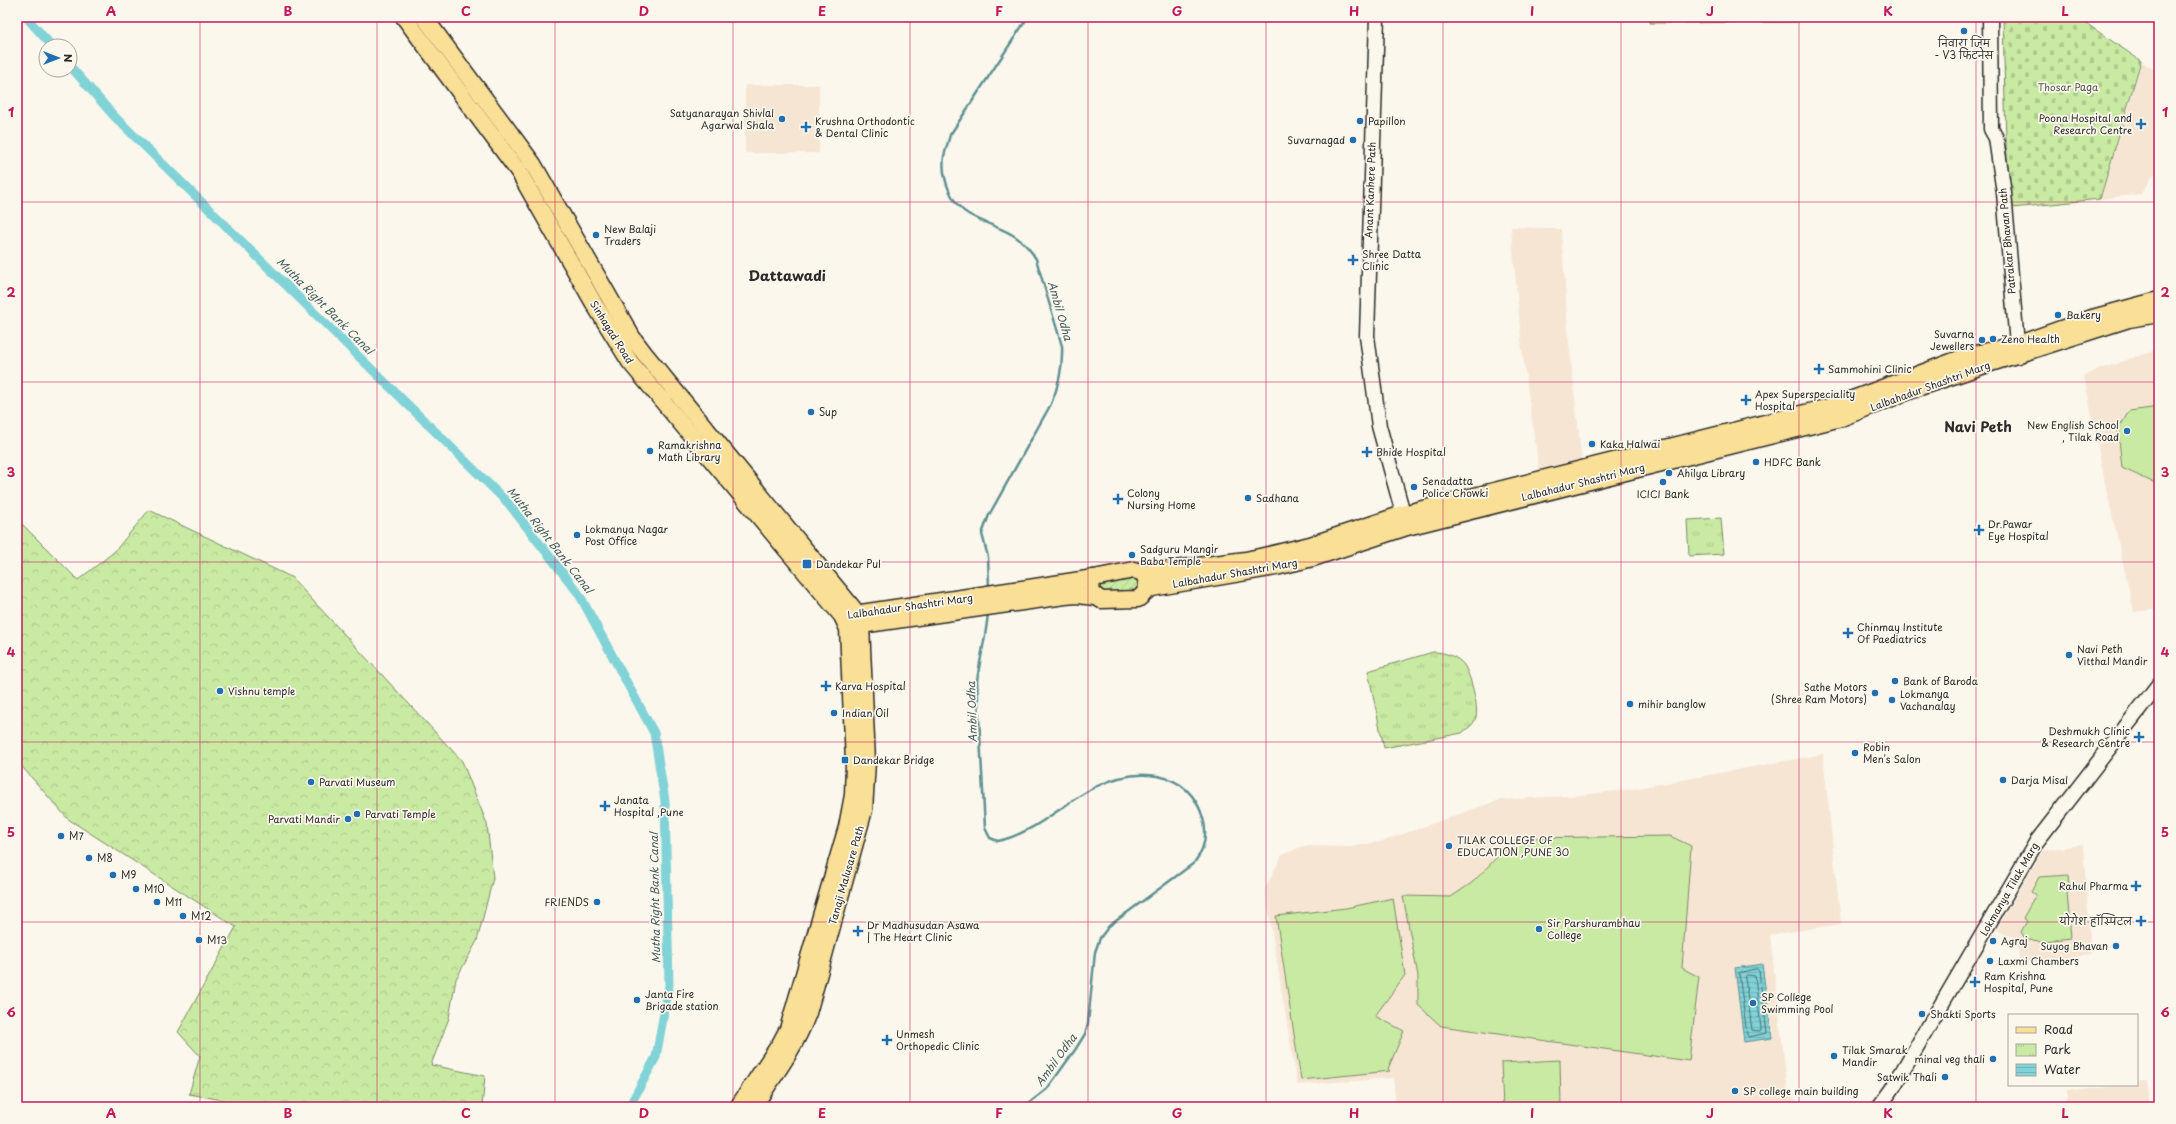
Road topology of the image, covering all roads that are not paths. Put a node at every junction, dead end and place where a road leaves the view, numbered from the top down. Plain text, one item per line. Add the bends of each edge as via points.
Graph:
1 (404, 17) edge
2 (424, 17) edge
3 (1377, 17) edge
4 (1990, 17) edge
5 (1998, 17) edge
6 (1996, 138) junction
7 (2159, 300) edge
8 (2159, 314) edge
9 (2017, 350) junction
10 (747, 490) junction
11 (1405, 520) junction
12 (1143, 573) junction
13 (1094, 578) junction
14 (1064, 590) junction
15 (1145, 592) junction
16 (1095, 597) junction
17 (851, 622) junction
18 (2159, 684) edge
19 (859, 740) junction
20 (738, 1107) edge
21 (753, 1107) edge
22 (1879, 1107) edge

1 - 10 main road, Sinhagad Road via 520,172 630,362
2 - 10 main road, Sinhagad Road via 533,164 636,342
3 - 11 main road, Anant Kanhere Path via 1367,336 1379,426
4 - 6 main road, Patrakar Bhavan Path via 1991,129
5 - 6 main road via 2001,130
6 - 9 main road, Patrakar Bhavan Path via 2004,193
7 - 9 main road, Lalbahadur Shashtri Marg via 2092,318
8 - 9 main road, Lalbahadur Shashtri Marg via 2129,319
9 - 11 main road, Lalbahadur Shashtri Marg via 1989,350 1837,404
10 - 17 main road, Sinhagad Road
11 - 12 main road, Lalbahadur Shashtri Marg via 1246,560
11 - 15 main road, Lalbahadur Shashtri Marg via 1313,558 1276,567 1152,588
12 - 13 main road, Lalbahadur Shashtri Marg via 1134,570
12 - 15 main road via 1147,582
13 - 14 main road
13 - 16 main road via 1091,589
14 - 16 main road via 1073,595
14 - 17 main road, Lalbahadur Shashtri Marg
15 - 16 main road, Lalbahadur Shashtri Marg via 1138,599 1132,600 1101,600
17 - 19 main road, Tanaji Malusare Path
18 - 22 main road, Lokmanya Tilak Marg via 2040,836
19 - 20 main road, Tanaji Malusare Path via 847,827 796,1008 780,1044
19 - 21 main road, Tanaji Malusare Path via 866,796 861,823 808,1013 791,1051

